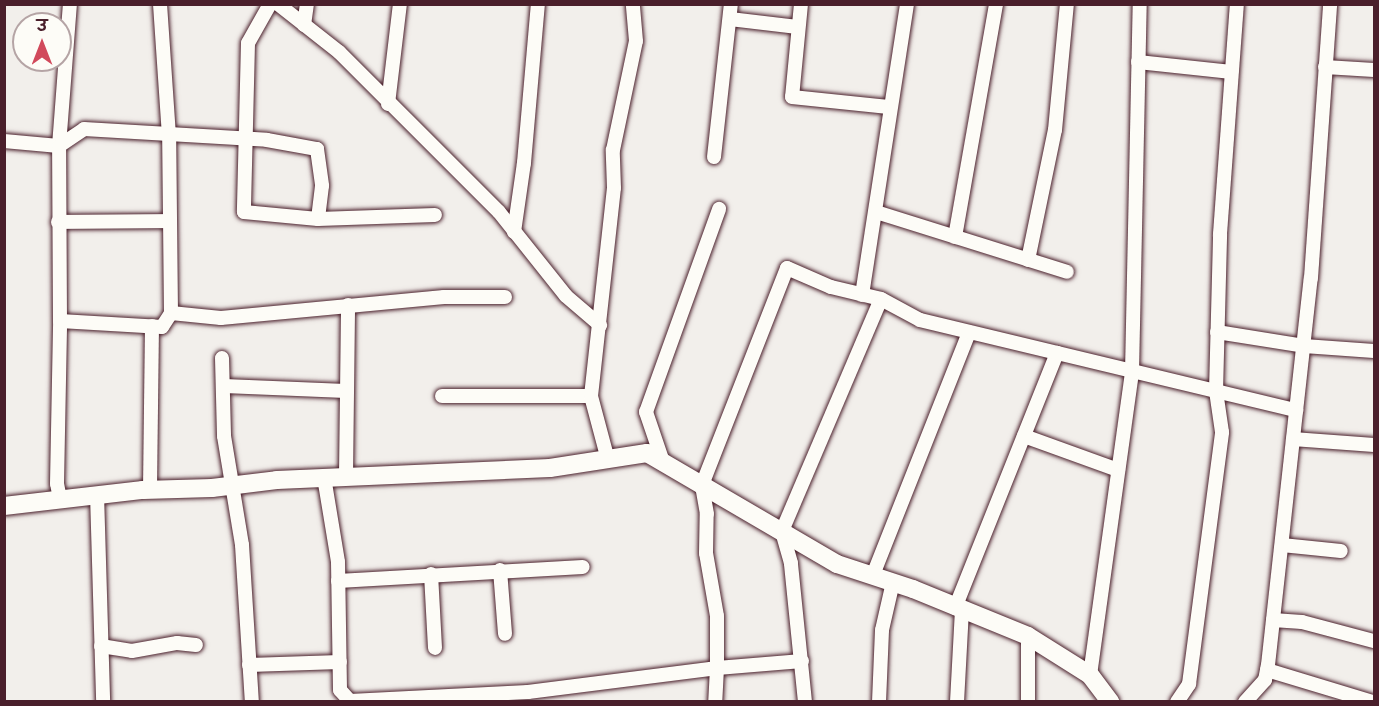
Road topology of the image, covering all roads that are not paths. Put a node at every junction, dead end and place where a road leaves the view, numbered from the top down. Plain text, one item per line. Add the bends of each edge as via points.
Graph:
1 (70, 4) edge
2 (160, 4) edge
3 (270, 4) edge
4 (278, 4) edge
5 (307, 4) edge
6 (400, 4) edge
7 (538, 4) edge
8 (633, 4) edge
9 (731, 4) edge
10 (801, 4) edge
11 (908, 4) edge
12 (996, 4) edge
13 (1067, 4) edge
14 (1140, 4) edge
15 (1237, 4) edge
16 (1330, 4) edge
17 (730, 20) junction
18 (304, 25) junction
19 (798, 27) junction
20 (1138, 62) junction
21 (1325, 67) junction
22 (1374, 70) edge
23 (1231, 72) junction
24 (388, 104) junction
25 (888, 108) junction
26 (169, 136) junction
27 (244, 140) junction
28 (4, 141) edge
29 (59, 146) junction
30 (714, 157) dead end
31 (719, 209) dead end
32 (876, 212) junction
33 (435, 215) dead end
34 (318, 219) junction
35 (170, 221) junction
36 (58, 222) junction
37 (514, 232) junction
38 (955, 237) junction
39 (1028, 260) junction
40 (1067, 272) dead end
41 (862, 295) junction
42 (505, 297) dead end
43 (881, 299) junction
44 (348, 305) junction
45 (171, 313) junction
46 (60, 321) junction
47 (600, 325) junction
48 (152, 326) junction
49 (969, 332) junction
50 (1217, 332) junction
51 (1304, 346) junction
52 (1374, 351) edge
53 (1057, 353) junction
54 (222, 357) dead end
55 (1132, 372) junction
56 (224, 386) junction
57 (346, 391) junction
58 (1216, 391) junction
59 (442, 396) dead end
60 (591, 396) junction
61 (1296, 410) junction
62 (1024, 436) junction
63 (1293, 438) junction
64 (1374, 445) edge
65 (608, 460) junction
66 (663, 462) junction
67 (1118, 470) junction
68 (346, 475) junction
69 (324, 477) junction
70 (702, 485) junction
71 (231, 486) junction
72 (150, 489) junction
73 (97, 494) junction
74 (60, 499) junction
75 (4, 506) edge
76 (782, 531) junction
77 (1282, 545) junction
78 (1341, 551) dead end
79 (583, 567) dead end
80 (500, 570) junction
81 (431, 574) junction
82 (873, 575) junction
83 (338, 581) junction
84 (893, 582) junction
85 (959, 609) junction
86 (1273, 620) junction
87 (506, 634) dead end
88 (1028, 636) junction
89 (1374, 638) edge
90 (196, 645) dead end
91 (101, 646) junction
92 (435, 648) dead end
93 (802, 661) junction
94 (340, 662) junction
95 (249, 665) junction
96 (717, 668) junction
97 (1267, 670) junction
98 (1090, 675) junction
99 (428, 699) edge
100 (1350, 699) edge
101 (350, 701) edge
102 (104, 702) edge
103 (252, 702) edge
104 (715, 702) edge
105 (805, 702) edge
106 (879, 702) edge
107 (957, 702) edge
108 (1028, 702) edge
109 (1110, 702) edge
110 (1178, 702) edge
111 (1245, 702) edge
112 (1373, 702) edge

1 - 29 street
2 - 26 street
3 - 27 street via 248,43
4 - 18 street
5 - 18 street
6 - 24 street
7 - 37 street
8 - 47 street via 636,41 613,150 614,188
9 - 17 street
10 - 19 street
11 - 25 street
12 - 38 street
13 - 39 street via 1055,130
14 - 20 street
15 - 23 street
16 - 21 street
17 - 19 street
17 - 30 street
18 - 24 street via 339,52
19 - 25 street via 792,96
20 - 23 street
20 - 55 street
21 - 22 street
21 - 51 street
23 - 50 street
24 - 37 street via 499,212
25 - 32 street
26 - 27 street
26 - 29 street via 84,129
26 - 35 street
27 - 34 street via 317,149 322,186
27 - 34 street via 244,212
28 - 29 street
29 - 36 street
31 - 66 street via 646,412
32 - 38 street
32 - 41 street
33 - 34 street
35 - 36 street
35 - 45 street
36 - 46 street
37 - 47 street via 566,296
38 - 39 street
39 - 40 street
41 - 43 street
41 - 70 street via 787,268
42 - 44 street via 444,297
43 - 49 street via 920,320
43 - 76 street
44 - 45 street via 221,318
44 - 57 street
45 - 48 street via 162,327
46 - 48 street
46 - 74 street
47 - 60 street
48 - 72 street
49 - 53 street
49 - 82 street
50 - 51 street
50 - 58 street
51 - 52 street
51 - 61 street
53 - 55 street
53 - 62 street
54 - 56 street
55 - 58 street
55 - 67 street
56 - 57 street
56 - 71 street via 224,436
57 - 68 street
58 - 61 street
58 - 110 street via 1222,432 1189,684
59 - 60 street
60 - 65 street
61 - 63 street
62 - 67 street
62 - 85 street
63 - 64 street
63 - 77 street
65 - 66 street via 647,453
65 - 68 street via 550,468
66 - 70 street
67 - 98 street
68 - 69 street
69 - 71 street
69 - 83 street
70 - 76 street
70 - 96 street via 707,514 706,553 717,616
71 - 72 street
71 - 95 street via 242,545
72 - 73 street
73 - 74 street
73 - 91 street
74 - 75 street
76 - 82 street via 837,564
76 - 93 street via 791,563
77 - 78 street
77 - 86 street
79 - 80 street
80 - 81 street
80 - 87 street
81 - 83 street
81 - 92 street
82 - 84 street
83 - 94 street
84 - 85 street
84 - 106 street via 882,630
85 - 88 street
85 - 107 street
86 - 89 street via 1302,622
86 - 97 street
88 - 98 street
88 - 108 street
90 - 91 street via 132,651
91 - 102 street
93 - 96 street
93 - 105 street
94 - 95 street
94 - 101 street via 340,690
95 - 103 street
96 - 99 street via 528,692
96 - 104 street
97 - 100 street
97 - 111 street via 1265,680
98 - 109 street
99 - 101 street
100 - 112 street

